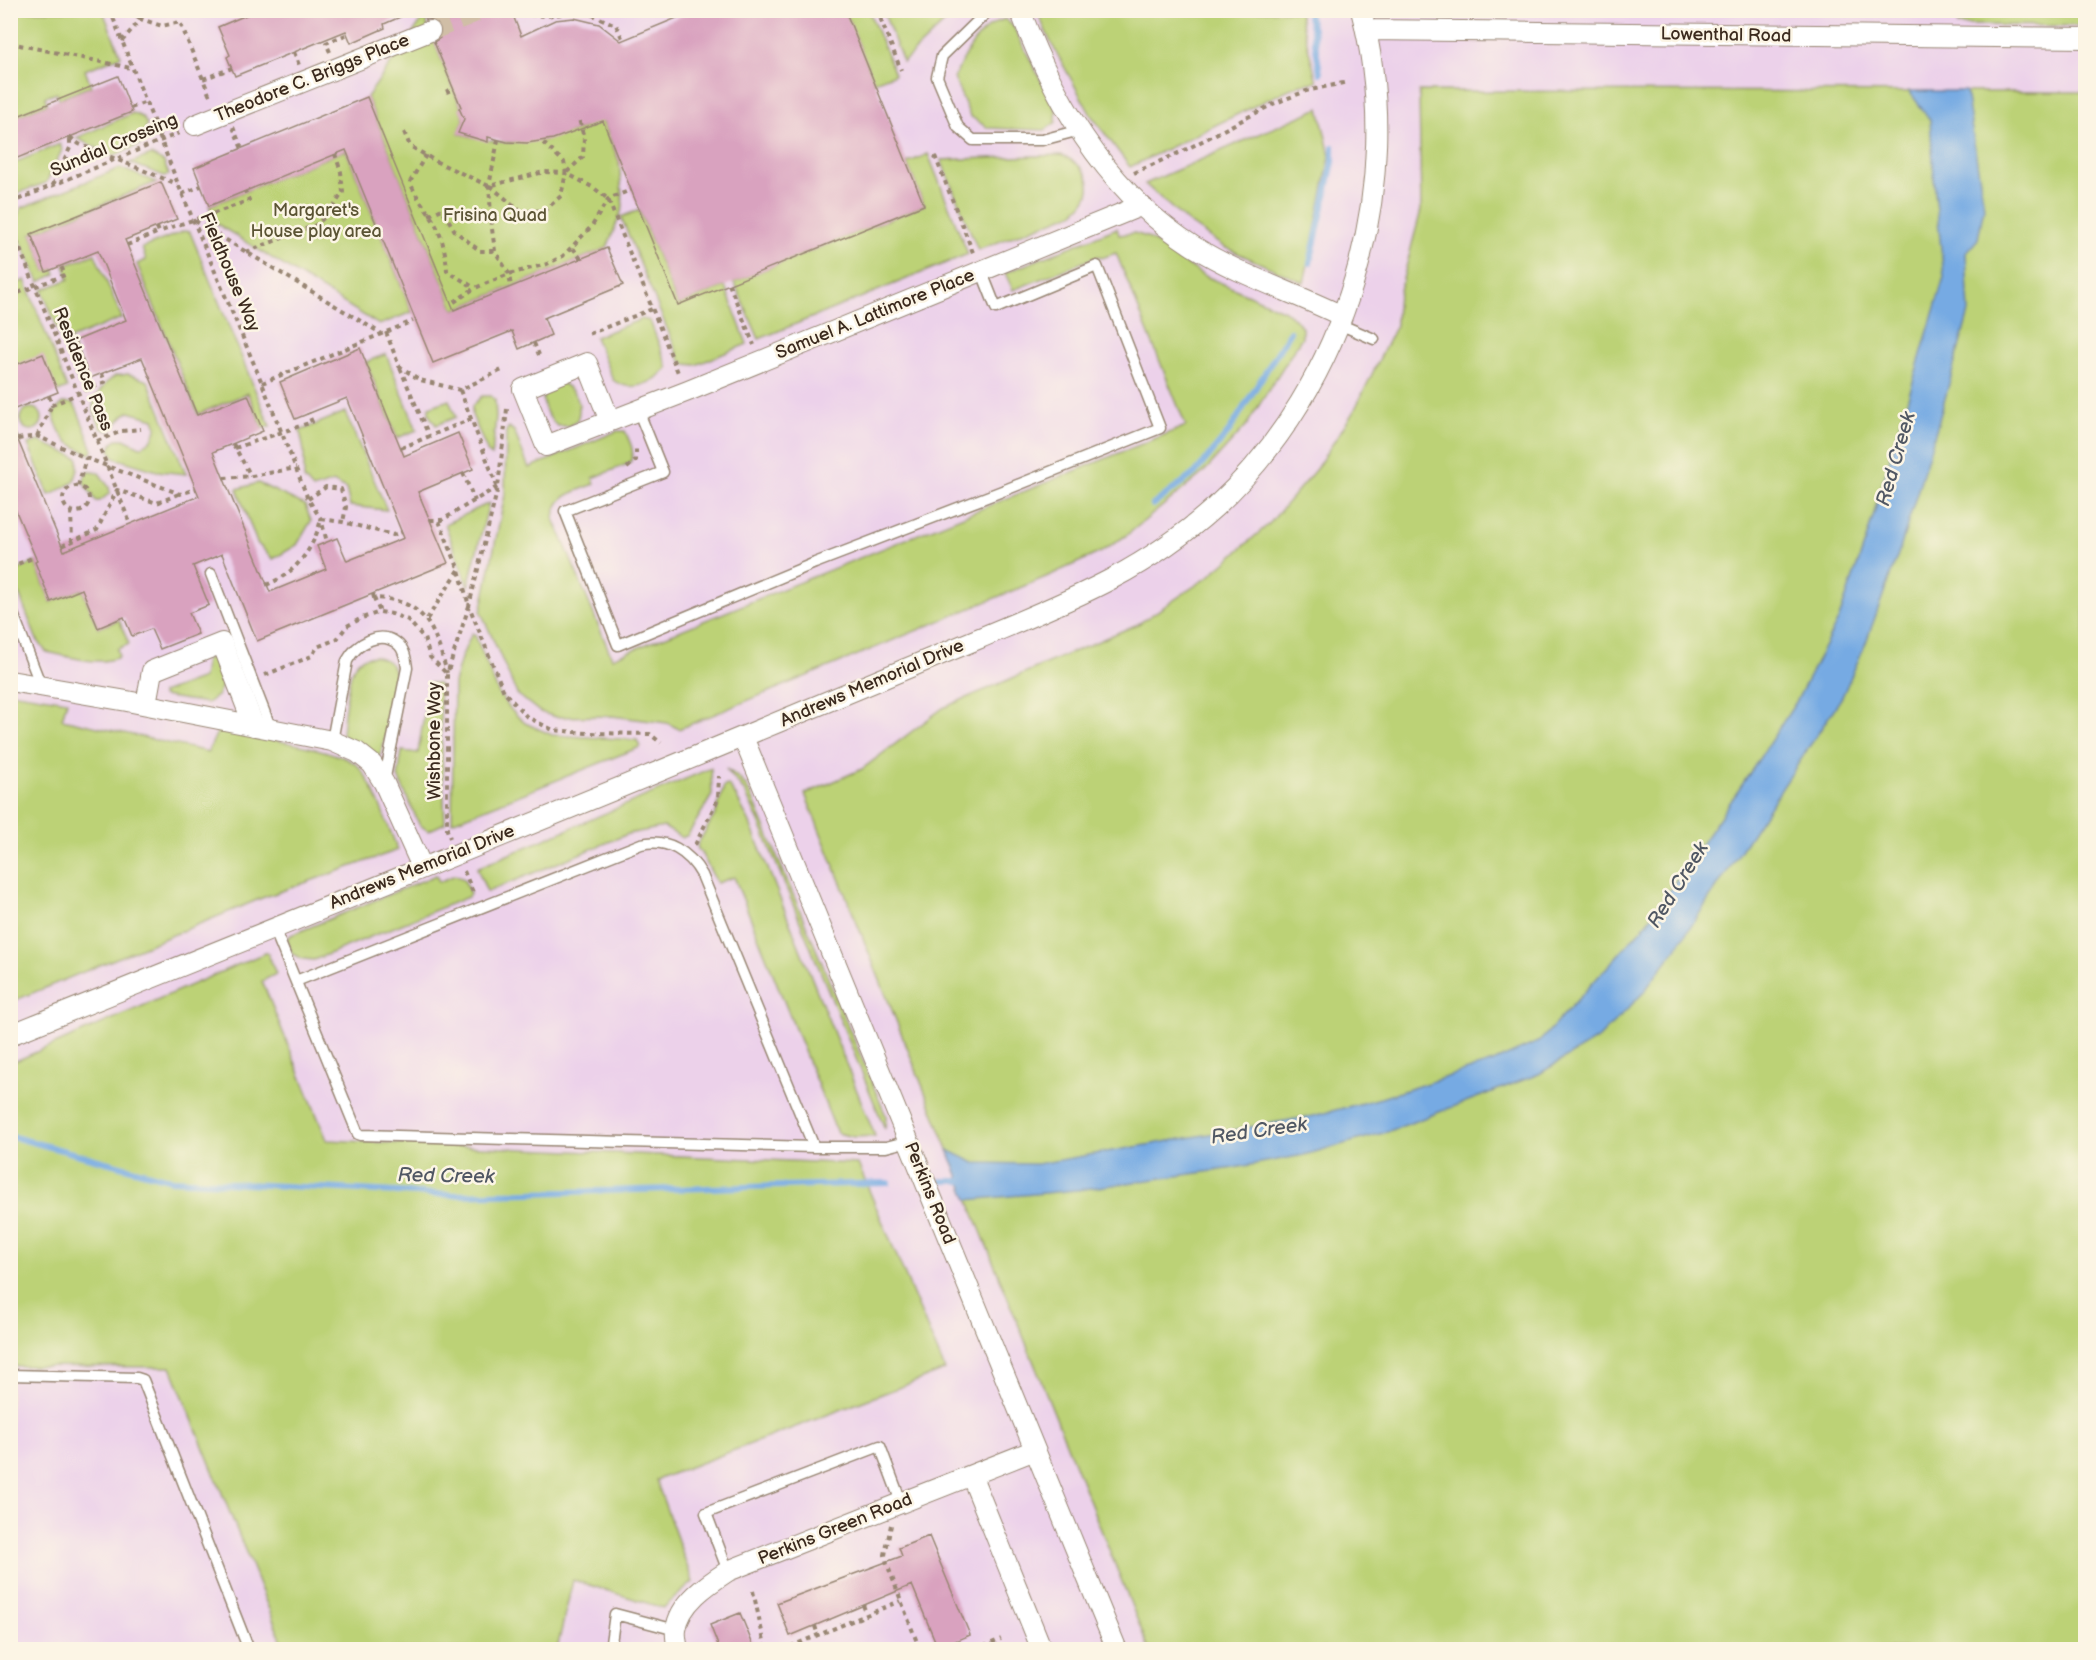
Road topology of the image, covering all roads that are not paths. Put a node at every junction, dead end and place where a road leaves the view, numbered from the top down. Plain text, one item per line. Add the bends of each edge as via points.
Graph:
1 (989, 10) edge
2 (1020, 10) edge
3 (1361, 10) edge
4 (1366, 30) junction
5 (430, 31) tunnel mouth
6 (2085, 38) edge
7 (195, 125) road end
8 (1080, 130) junction
9 (1140, 206) junction
10 (977, 263) junction
11 (1340, 320) junction
12 (1374, 339) dead end
13 (638, 410) junction
14 (610, 421) junction
15 (211, 574) dead end
16 (10, 606) edge
17 (10, 681) edge
18 (41, 686) junction
19 (146, 705) junction
20 (263, 728) junction
21 (743, 737) junction
22 (332, 741) junction
23 (384, 783) junction
24 (422, 867) junction
25 (274, 928) junction
26 (296, 981) junction
27 (10, 1035) edge
28 (909, 1141) junction
29 (814, 1147) junction
30 (10, 1375) edge
31 (1035, 1450) junction
32 (972, 1477) junction
33 (899, 1503) junction
34 (728, 1571) junction
35 (677, 1640) edge
36 (249, 1650) edge
37 (610, 1650) edge
38 (1042, 1650) edge
39 (1117, 1650) edge

1 - 8 lane via 942,56 937,77 958,127 973,140 1042,140
2 - 8 street via 1044,68
3 - 4 street, Andrews Memorial Drive
4 - 6 street, Lowenthal Road
4 - 11 street, Andrews Memorial Drive via 1375,117 1374,181 1364,246
5 - 7 street, Theodore C. Briggs Place via 225,121
8 - 9 street
9 - 10 street, Samuel A. Lattimore Place
9 - 11 street via 1194,246
10 - 13 street, Samuel A. Lattimore Place
10 - 13 lane via 996,308 1097,266 1160,428 618,645 565,511 663,472
11 - 12 lane
11 - 21 street, Andrews Memorial Drive via 1308,389 1270,445 1216,505 1156,554 1071,600
13 - 14 street, Samuel A. Lattimore Place
14 - 14 street, Samuel A. Lattimore Place via 587,363 523,388 546,446
15 - 20 lane
16 - 18 lane
17 - 18 street
18 - 19 street
19 - 20 street
19 - 20 street via 152,671 222,643
20 - 22 street
21 - 24 street, Andrews Memorial Drive
21 - 28 street, Perkins Road
22 - 23 street via 372,764
22 - 23 lane via 351,653 365,641 383,639 398,644 407,668
23 - 24 street
24 - 25 street, Andrews Memorial Drive
25 - 26 lane
25 - 27 street, Andrews Memorial Drive
26 - 29 lane via 361,1135
26 - 29 lane via 641,844 660,842 696,864
28 - 29 lane via 861,1149
28 - 31 street, Perkins Road
30 - 36 lane via 143,1380
31 - 32 street, Perkins Green Road
31 - 39 street, Perkins Road
32 - 33 street, Perkins Green Road
32 - 38 street
33 - 34 street, Perkins Green Road
33 - 34 lane via 880,1446 706,1513
34 - 35 street, Perkins Green Road via 705,1586 683,1610
35 - 37 lane via 615,1614

